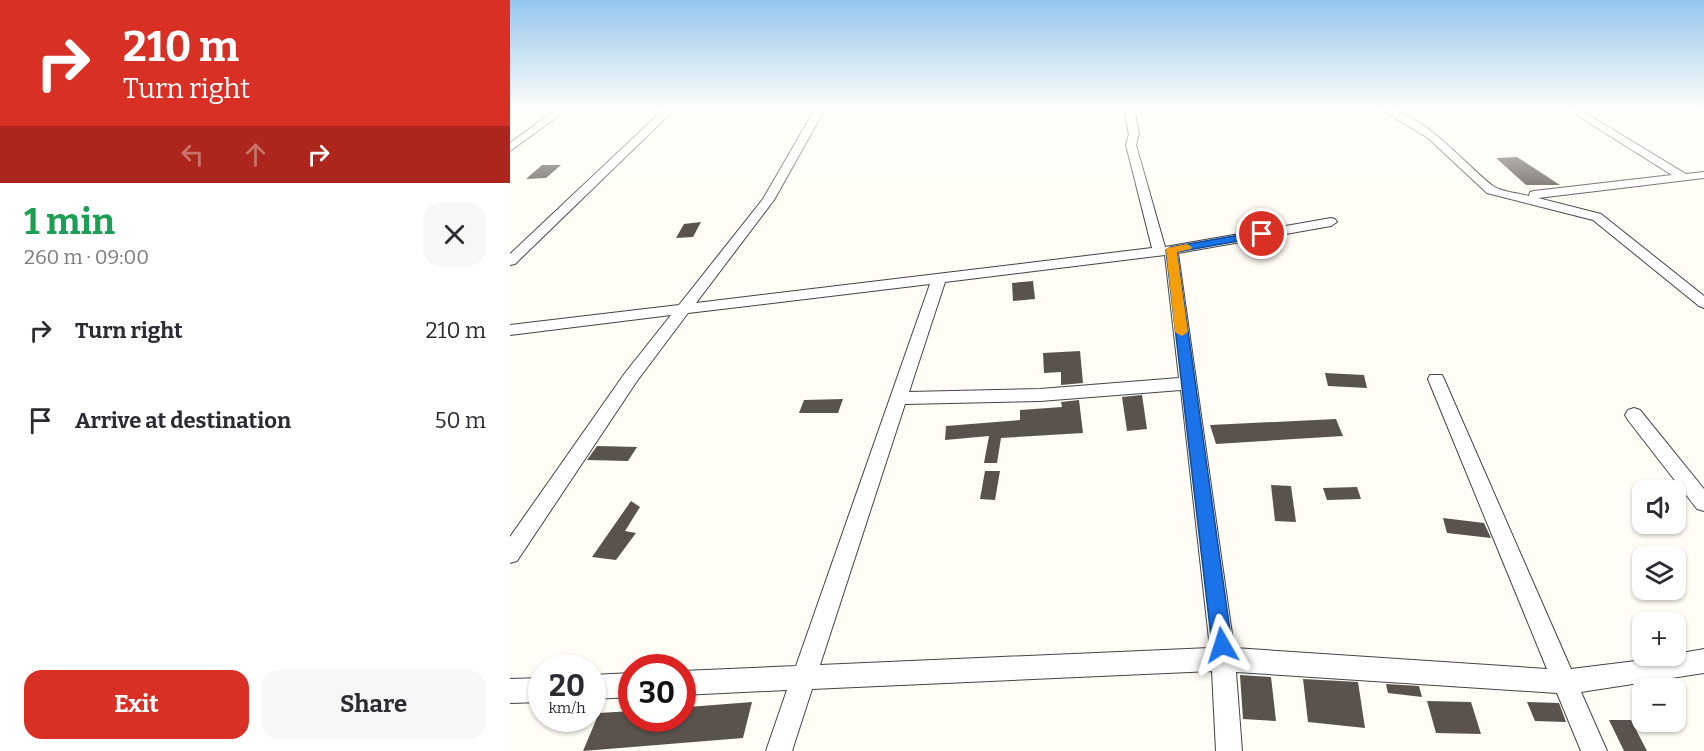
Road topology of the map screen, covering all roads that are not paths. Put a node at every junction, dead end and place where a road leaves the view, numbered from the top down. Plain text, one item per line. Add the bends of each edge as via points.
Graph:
1 (633, 144) edge
2 (800, 144) edge
3 (1131, 144) edge
4 (1441, 144) edge
5 (1630, 144) edge
6 (1704, 175) edge
7 (1685, 177) junction
8 (1521, 197) junction
9 (1331, 222) dead end
10 (1165, 251) junction
11 (510, 261) edge
12 (939, 279) junction
13 (1704, 303) edge
14 (683, 311) junction
15 (510, 330) edge
16 (1436, 380) dead end
17 (1189, 383) junction
18 (899, 398) junction
19 (1634, 416) dead end
20 (1704, 503) edge
21 (510, 554) edge
22 (1223, 659) junction
23 (1704, 661) edge
24 (804, 677) junction
25 (1566, 681) junction
26 (696, 682) edge
27 (528, 690) edge
28 (510, 691) edge
29 (779, 751) edge
30 (1229, 751) edge
31 (1594, 751) edge

1 - 11 street
2 - 14 street via 768,200
3 - 10 street
4 - 8 street via 1491,190
5 - 7 street
6 - 7 street
7 - 8 street
8 - 13 street via 1597,217
9 - 10 street
10 - 12 street
10 - 17 street
12 - 14 street
12 - 18 street
14 - 15 street
14 - 21 street via 631,377
16 - 25 street
17 - 18 street via 1040,395
17 - 22 street
18 - 24 street
19 - 20 street
22 - 24 street
22 - 25 street
22 - 30 street
23 - 25 street
24 - 26 street
24 - 29 street
25 - 31 street
27 - 28 street

